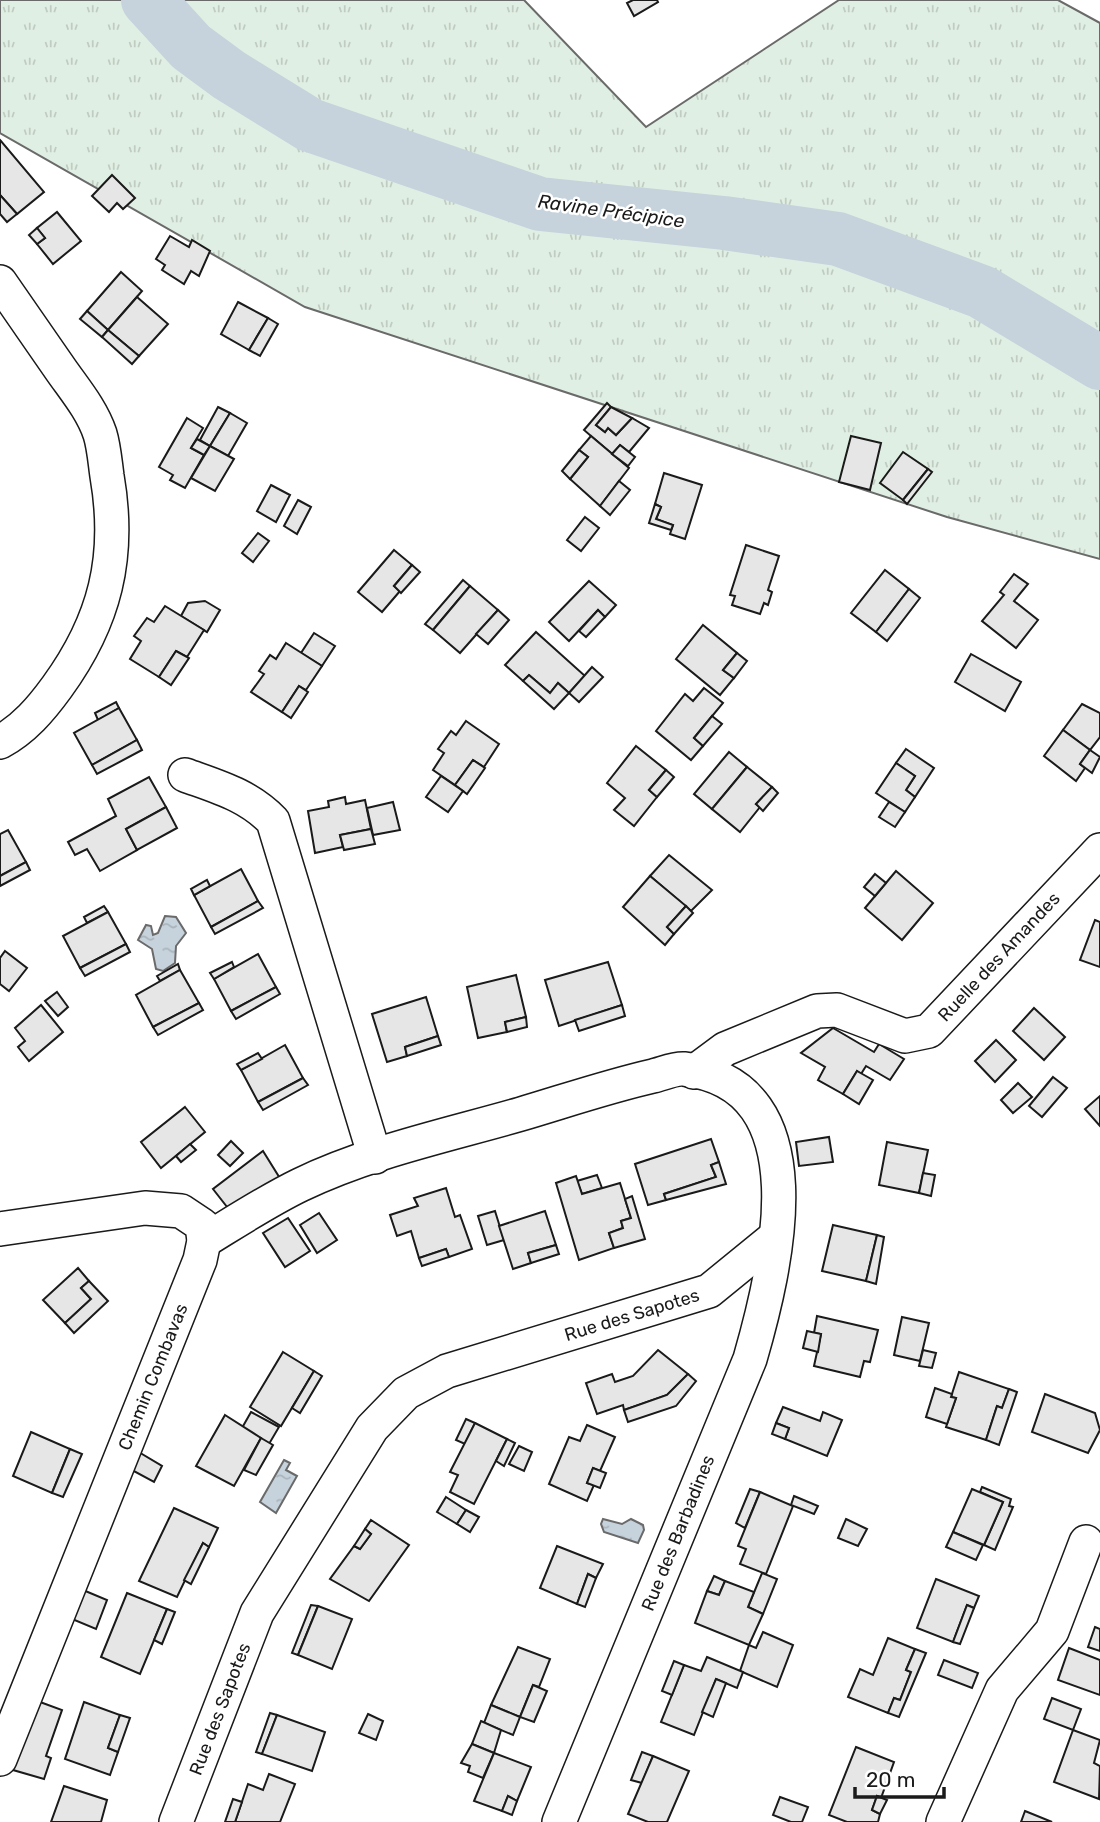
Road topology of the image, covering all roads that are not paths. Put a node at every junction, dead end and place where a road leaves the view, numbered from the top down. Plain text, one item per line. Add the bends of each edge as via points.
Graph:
1 (0, 282) edge
2 (0, 743) edge
3 (185, 775) dead end
4 (1100, 850) edge
5 (694, 1072) junction
6 (375, 1157) junction
7 (0, 1229) edge
8 (774, 1238) junction
9 (204, 1241) junction
10 (1086, 1542) dead end
11 (7, 1713) edge
12 (0, 1759) edge
13 (176, 1822) edge
14 (559, 1822) edge
15 (943, 1822) edge

1 - 2 street via 85,404 100,434 112,553 107,587 93,627 73,664 41,709
3 - 6 street via 257,804 273,821
4 - 5 street, Ruelle des Amandes via 929,1031 905,1036 837,1010 817,1010 725,1049
5 - 6 street via 682,1069 628,1082
5 - 8 street via 731,1082 763,1116 778,1157 780,1196
6 - 9 street via 301,1185
7 - 9 street via 145,1208 180,1211 202,1224
8 - 13 street, Rue des Sapotes via 709,1291 447,1371 406,1393 372,1428 257,1612
8 - 14 street, Rue des Barbadines via 763,1315 750,1359
9 - 11 street, Chemin Combavas via 200,1260
10 - 15 street via 1052,1631 1002,1690
11 - 12 street, Chemin Combavas

